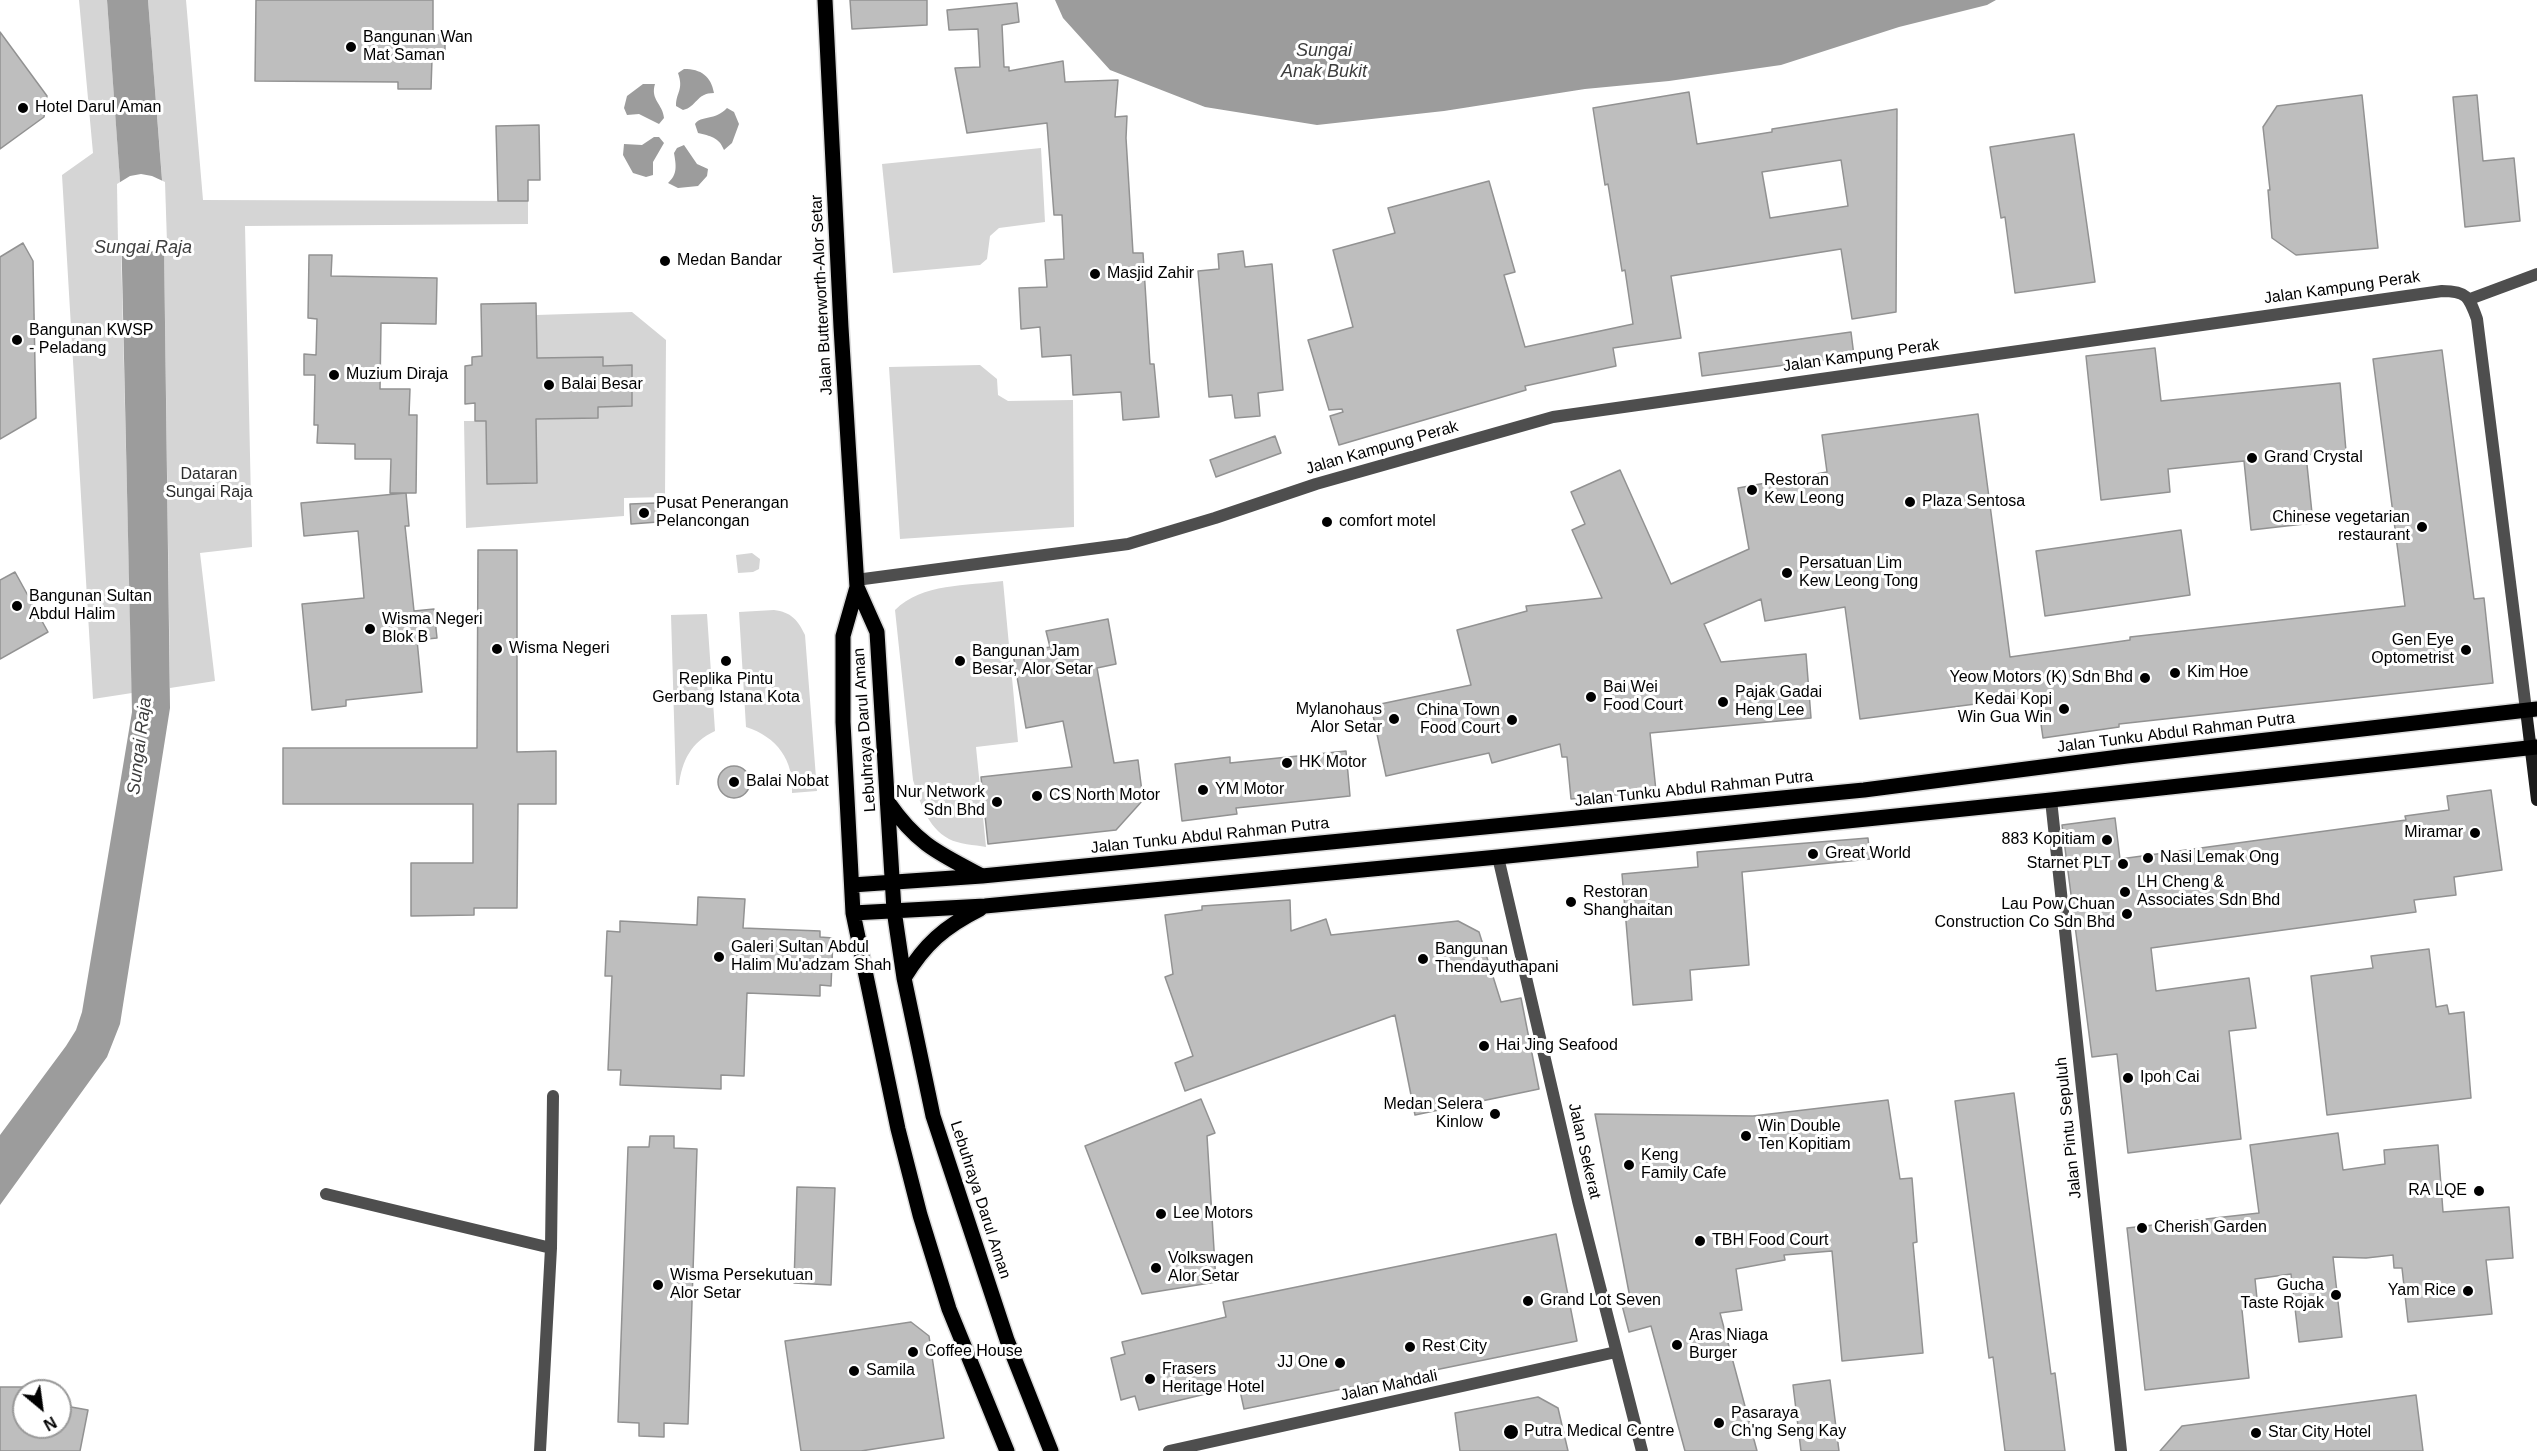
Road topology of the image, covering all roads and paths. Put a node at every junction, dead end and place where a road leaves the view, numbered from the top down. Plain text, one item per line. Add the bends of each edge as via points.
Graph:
1 (825, 0) edge
2 (2537, 274) edge
3 (2470, 299) junction
4 (857, 584) junction
5 (2531, 710) edge
6 (2534, 747) edge
7 (2050, 800) junction
8 (2537, 800) edge
9 (888, 802) junction
10 (1498, 857) junction
11 (982, 876) junction
12 (892, 882) junction
13 (852, 885) junction
14 (985, 906) junction
15 (894, 910) junction
16 (853, 913) junction
17 (904, 978) junction
18 (553, 1096) dead end
19 (326, 1194) dead end
20 (551, 1248) junction
21 (1617, 1352) junction
22 (540, 1451) edge
23 (1007, 1451) edge
24 (1051, 1451) edge
25 (1169, 1451) edge
26 (1642, 1451) edge
27 (2121, 1451) edge

1 - 4 main road, Jalan Butterworth-Alor Setar
2 - 3 street
3 - 4 street, Jalan Kampung Perak via 2458,291 2442,291 1553,417 1316,484 1128,544
3 - 5 street via 2477,319
4 - 9 main road, Lebuhraya Darul Aman via 877,632
4 - 13 main road, Lebuhraya Darul Aman via 843,636 843,722
5 - 6 street
5 - 11 main road, Jalan Tunku Abdul Rahman Putra via 1864,790
6 - 7 main road
6 - 8 street
7 - 10 main road
7 - 27 street, Jalan Pintu Sepuluh
9 - 11 main road via 905,826 927,846
9 - 12 main road, Lebuhraya Darul Aman
10 - 14 main road
10 - 21 street, Jalan Sekerat
11 - 12 main road, Jalan Tunku Abdul Rahman Putra
12 - 13 main road, Jalan Tunku Abdul Rahman Putra
12 - 15 main road, Lebuhraya Darul Aman
13 - 16 main road, Lebuhraya Darul Aman
14 - 15 main road
14 - 17 main road via 954,922 928,942
15 - 16 main road
15 - 17 main road, Lebuhraya Darul Aman
16 - 23 main road, Lebuhraya Darul Aman via 920,1215 949,1309
17 - 24 main road, Lebuhraya Darul Aman via 933,1116 1006,1340
18 - 20 street
19 - 20 street
20 - 22 street
21 - 25 street, Jalan Mahdali
21 - 26 street, Jalan Sekerat

